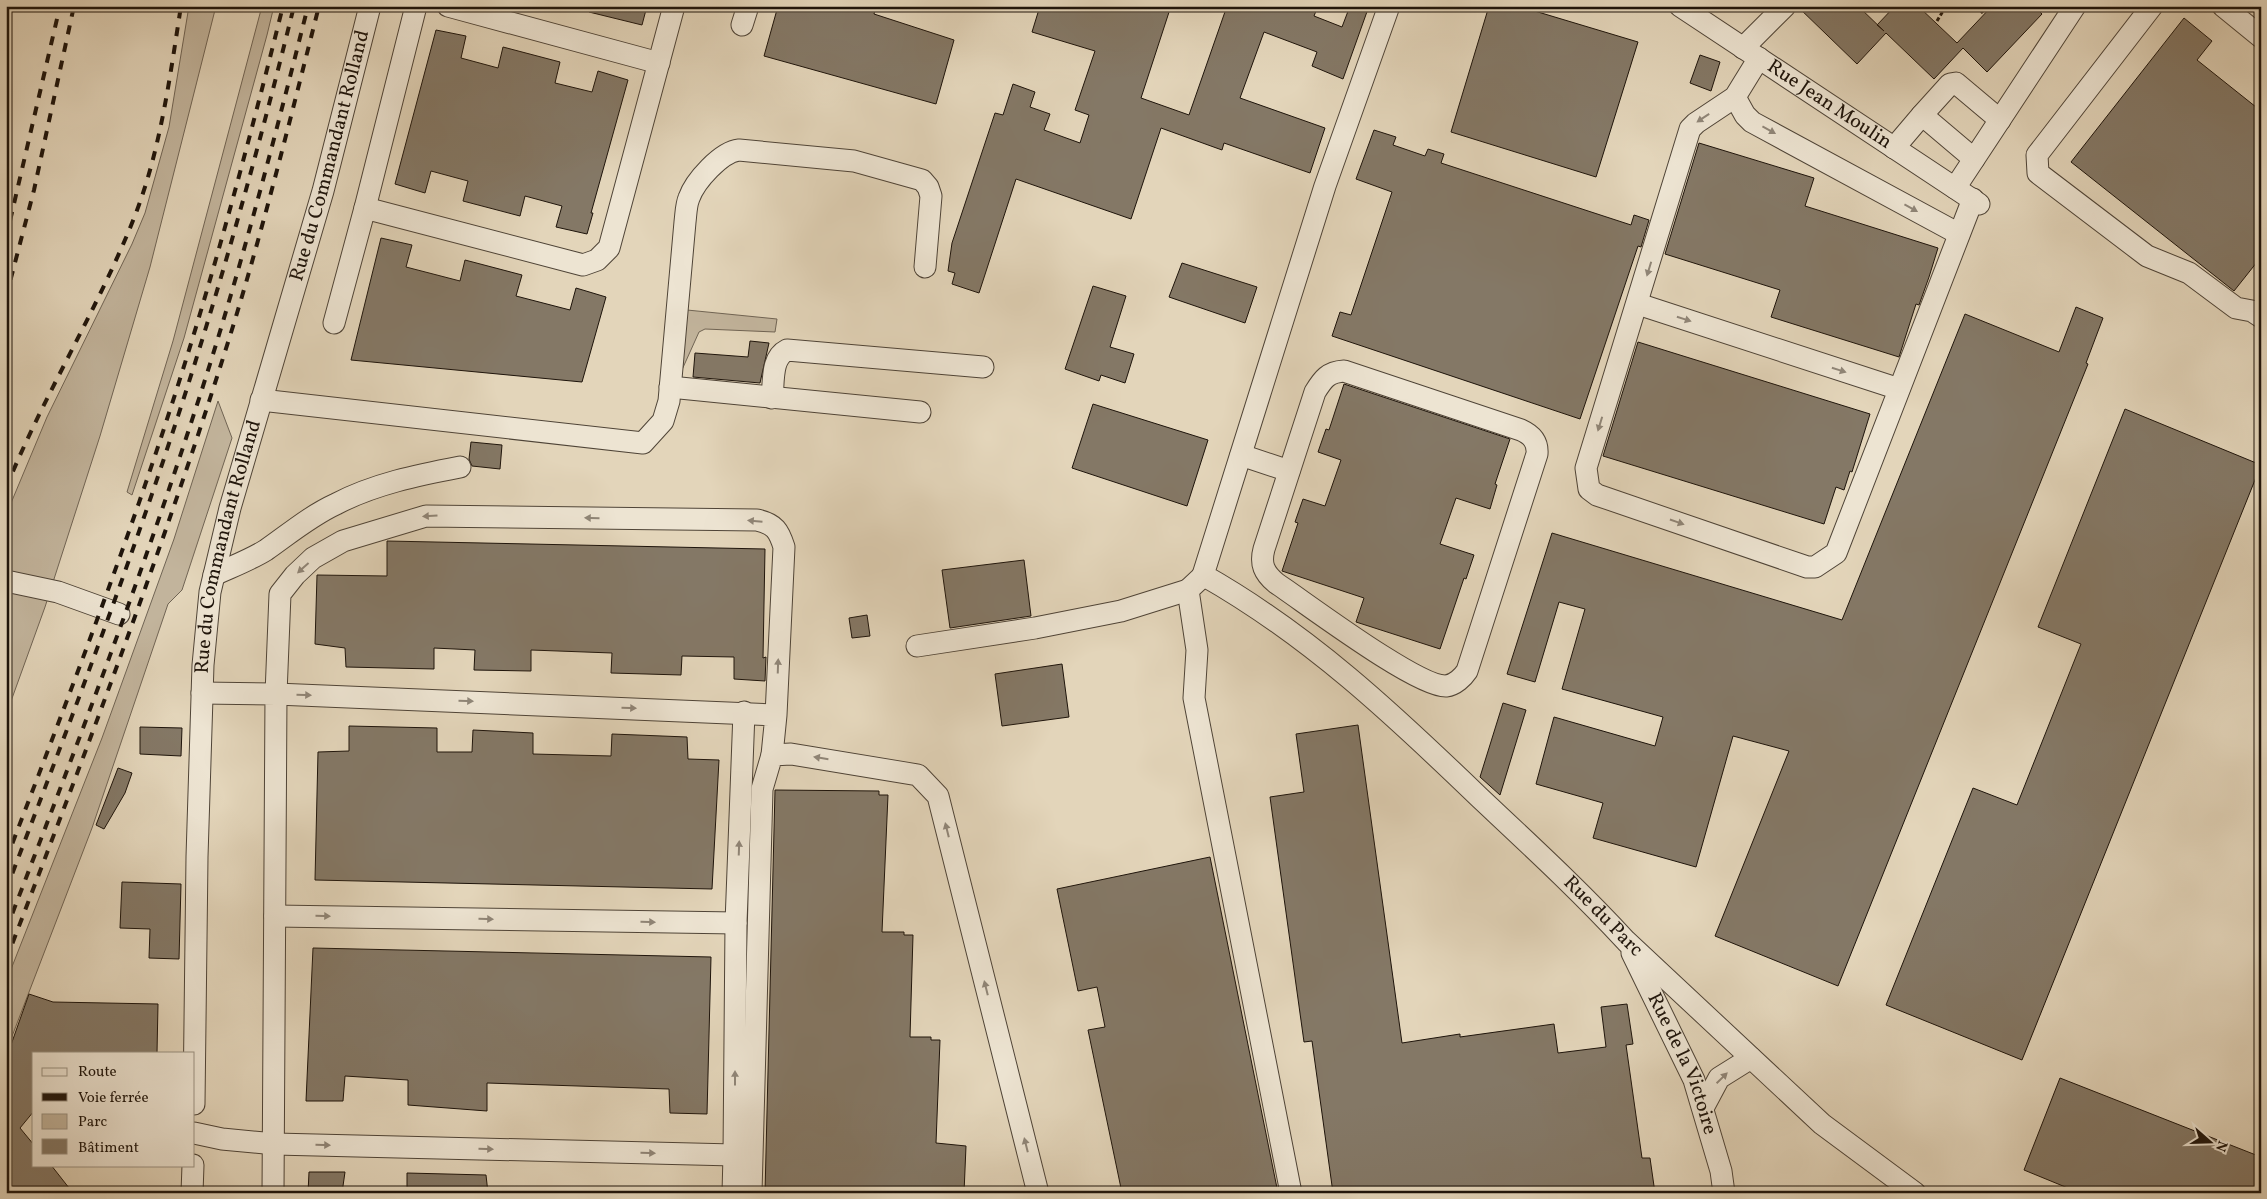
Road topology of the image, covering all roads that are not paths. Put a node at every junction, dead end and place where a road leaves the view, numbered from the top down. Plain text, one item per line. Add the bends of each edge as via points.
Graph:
1 (370, 6) edge
2 (416, 6) edge
3 (448, 6) edge
4 (674, 6) edge
5 (1389, 6) edge
6 (1680, 6) edge
7 (1785, 6) edge
8 (2075, 6) edge
9 (2152, 6) edge
10 (2222, 6) edge
11 (2261, 36) edge
12 (1751, 53) junction
13 (659, 63) junction
14 (1735, 97) junction
15 (1922, 115) junction
16 (2000, 120) junction
17 (1894, 148) junction
18 (1974, 159) junction
19 (1954, 188) junction
20 (365, 208) junction
21 (1959, 234) junction
22 (925, 267) dead end
23 (1638, 304) junction
24 (2261, 317) edge
25 (334, 323) dead end
26 (983, 367) dead end
27 (670, 387) junction
28 (1899, 389) junction
29 (772, 398) junction
30 (261, 400) junction
31 (920, 412) dead end
32 (1241, 455) junction
33 (460, 467) dead end
34 (1289, 472) junction
35 (214, 575) junction
36 (1204, 575) junction
37 (6, 581) edge
38 (1188, 590) junction
39 (119, 614) dead end
40 (917, 646) dead end
41 (202, 694) junction
42 (276, 694) junction
43 (744, 712) junction
44 (776, 715) junction
45 (772, 755) junction
46 (275, 916) junction
47 (736, 923) junction
48 (1626, 941) junction
49 (195, 1052) edge
50 (1751, 1058) junction
51 (1703, 1108) junction
52 (195, 1133) edge
53 (275, 1144) junction
54 (734, 1155) junction
55 (193, 1166) edge
56 (192, 1193) edge
57 (273, 1193) edge
58 (733, 1193) edge
59 (752, 1193) edge
60 (1038, 1193) edge
61 (1291, 1193) edge
62 (1724, 1193) edge
63 (1915, 1193) edge

1 - 30 street, Rue du Commandant Rolland via 323,191
2 - 20 street
3 - 13 street
4 - 13 street
5 - 32 street via 1325,186
6 - 12 street, Rue Jean Moulin
7 - 12 street
8 - 16 street
9 - 24 street via 2037,155 2038,173 2147,256 2189,273 2236,308 2252,311
10 - 11 street
12 - 14 street
12 - 17 street, Rue Jean Moulin
13 - 20 street via 610,248 597,260 583,265
14 -> 21 street via 1752,122
14 -> 23 street via 1690,129
15 - 16 street via 1950,84 1956,83
15 - 17 street
15 - 18 street
16 - 18 street
17 - 19 street, Rue Jean Moulin
18 - 19 street
19 - 21 street, Rue Jean Moulin via 1976,202
20 - 25 street
21 - 28 street
22 - 27 street via 931,196 922,180 854,161 731,151 700,177 689,198
23 -> 28 street
23 -> 28 street via 1586,468 1589,489 1597,495 1807,566 1815,567 1836,553
26 - 29 street via 787,350 776,359
27 - 29 street
27 - 30 street via 664,421 643,443
29 - 31 street
30 - 35 street, Rue du Commandant Rolland
32 - 34 street
32 - 36 street
33 - 35 street via 372,489 338,503 264,550
34 - 34 street via 1316,392 1324,377 1334,372 1344,371 1530,434 1538,446 1537,454 1467,671 1457,682 1447,686 1429,682 1401,668 1268,577 1262,558
35 - 41 street, Rue du Commandant Rolland
36 - 38 street
36 - 48 street, Rue du Parc via 1296,635 1346,673 1410,730
37 - 39 street via 58,592
38 - 40 street via 1111,613
38 - 61 street via 1197,650 1194,698
41 - 42 street
41 - 49 street, Rue du Commandant Rolland
42 -> 43 street
44 -> 42 street via 784,547 779,532 766,522 757,520 426,516 343,541 313,558 280,594
42 - 46 street
43 - 44 street
47 -> 43 street
44 - 45 street
45 - 59 street via 762,789
60 -> 45 street via 938,796 918,775 791,754
46 -> 47 street
46 - 53 street
54 -> 47 street
48 - 50 street, Rue du Parc
48 - 51 street, Rue de la Victoire via 1694,1080
51 -> 50 street via 1719,1078
50 - 63 street, Rue du Parc via 1822,1124
51 - 62 street, Rue de la Victoire
52 - 53 street
53 -> 54 street
53 - 57 street
54 - 58 street
55 - 56 street

